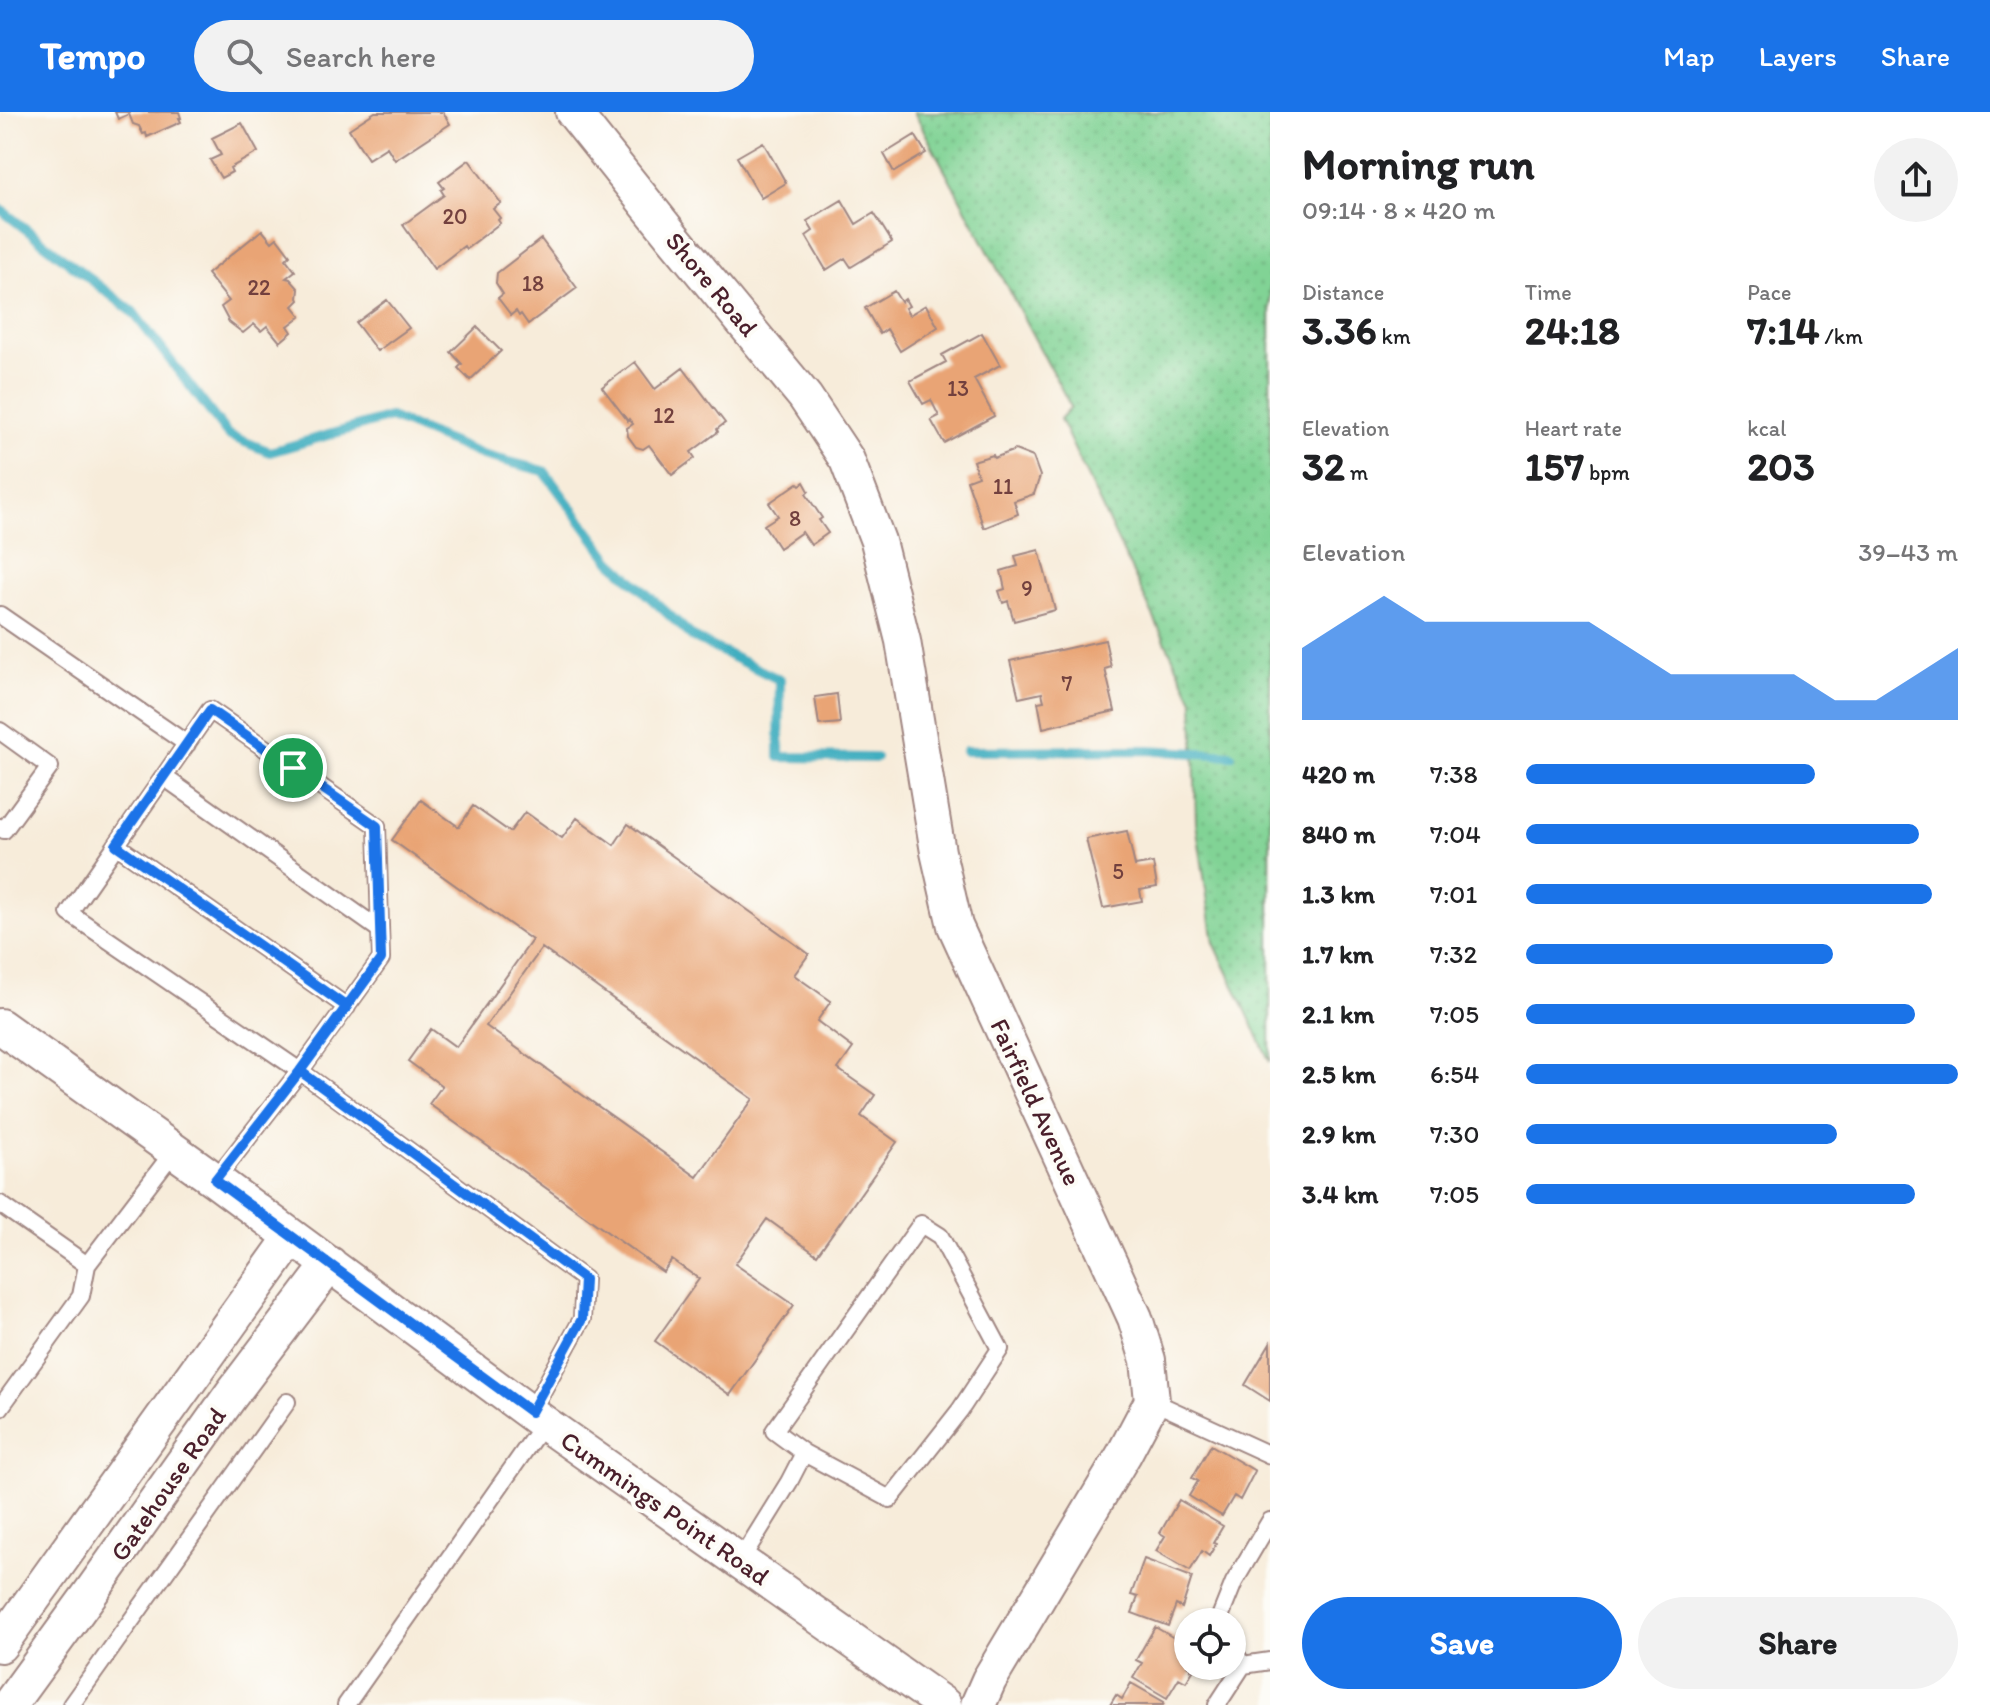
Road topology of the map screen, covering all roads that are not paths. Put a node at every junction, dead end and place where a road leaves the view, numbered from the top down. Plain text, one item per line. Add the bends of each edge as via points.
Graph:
1 (573, 112) edge
2 (847, 460) joint
3 (0, 615) edge
4 (0, 731) edge
5 (187, 744) junction
6 (164, 777) junction
7 (0, 827) edge
8 (116, 845) junction
9 (380, 930) junction
10 (347, 1007) junction
11 (4, 1037) edge
12 (300, 1071) junction
13 (174, 1151) junction
14 (215, 1180) junction
15 (0, 1204) edge
16 (292, 1237) junction
17 (330, 1264) junction
18 (87, 1265) junction
19 (1152, 1401) junction
20 (287, 1402) dead end
21 (0, 1408) edge
22 (537, 1418) junction
23 (804, 1453) junction
24 (1270, 1455) edge
25 (1270, 1521) edge
26 (740, 1561) junction
27 (1224, 1608) edge
28 (0, 1645) edge
29 (1270, 1661) edge
30 (1246, 1665) edge
31 (1233, 1680) edge
32 (9, 1705) edge
33 (71, 1705) edge
34 (346, 1705) edge
35 (944, 1705) edge
36 (978, 1705) edge
37 (1217, 1705) edge

1 - 2 street, Shore Road via 805,397
2 - 19 street, Fairfield Avenue via 878,541 903,641 955,926 1135,1318 1148,1360
3 - 5 lane
4 - 7 lane via 50,767 4,830
5 - 6 lane
5 - 9 lane via 210,710 377,826
6 - 8 lane
6 - 9 lane
8 - 10 lane
8 - 12 lane via 69,913
9 - 10 lane via 381,959
10 - 12 lane
11 - 13 street, Cummings Point Road
12 - 14 lane
12 - 22 lane via 584,1279 582,1319
13 - 14 street, Cummings Point Road
13 - 18 lane
14 - 16 street, Cummings Point Road
15 - 18 lane
16 - 17 street, Cummings Point Road
16 - 28 street, Gatehouse Road
17 - 22 street, Cummings Point Road
17 - 32 street, Gatehouse Road
18 - 21 lane via 81,1296
19 - 24 lane
19 - 36 street
20 - 33 lane
22 - 26 street, Cummings Point Road
22 - 34 lane
23 - 23 lane via 774,1431 921,1224 940,1236 1000,1349 890,1499
23 - 26 lane
25 - 27 lane
26 - 35 street, Cummings Point Road
29 - 30 lane
31 - 37 lane

